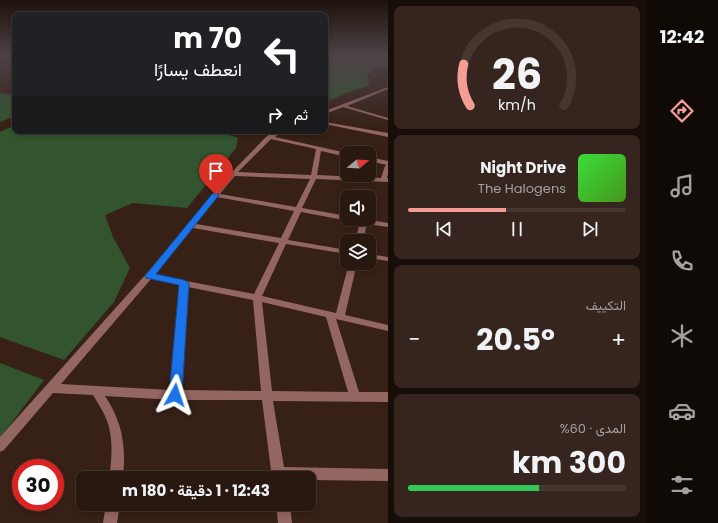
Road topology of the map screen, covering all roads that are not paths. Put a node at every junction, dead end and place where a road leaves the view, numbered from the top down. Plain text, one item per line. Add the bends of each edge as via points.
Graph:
1 (388, 88) edge
2 (344, 106) junction
3 (328, 112) edge
4 (388, 119) edge
5 (328, 124) edge
6 (274, 134) edge
7 (388, 135) edge
8 (269, 137) junction
9 (319, 149) junction
10 (340, 154) edge
11 (376, 161) edge
12 (388, 164) edge
13 (233, 174) junction
14 (313, 178) junction
15 (386, 180) edge
16 (216, 195) junction
17 (297, 210) junction
18 (340, 217) edge
19 (376, 223) edge
20 (190, 225) junction
21 (388, 225) edge
22 (282, 241) junction
23 (340, 251) edge
24 (376, 257) edge
25 (388, 259) edge
26 (351, 270) edge
27 (149, 276) junction
28 (184, 283) junction
29 (257, 298) junction
30 (330, 314) junction
31 (340, 316) junction
32 (388, 328) edge
33 (50, 388) junction
34 (96, 391) junction
35 (175, 395) junction
36 (267, 397) junction
37 (355, 397) junction
38 (388, 397) edge
39 (0, 446) edge
40 (117, 471) edge
41 (278, 471) edge
42 (388, 475) edge
43 (316, 476) edge
44 (112, 511) edge
45 (284, 511) edge
46 (110, 523) edge
47 (285, 523) edge

1 - 2 street
2 - 3 street
2 - 4 street
5 - 7 street
6 - 8 street
8 - 9 street
8 - 13 street
9 - 10 street
9 - 14 street
11 - 12 street
12 - 15 street
13 - 14 street
13 - 16 street
14 - 15 street
14 - 17 street
16 - 17 street
16 - 20 street
17 - 18 street
17 - 22 street
19 - 21 street
20 - 22 street
20 - 27 street
22 - 23 street
22 - 29 street
24 - 25 street
26 - 31 street
27 - 28 street
27 - 33 street
28 - 29 street
28 - 35 street
29 - 30 street
29 - 36 street
30 - 31 street
30 - 37 street
31 - 32 street
33 - 34 street
33 - 39 street
34 - 35 street
34 - 40 street via 112,418 117,438
35 - 36 street
36 - 37 street
36 - 41 street
37 - 38 street
42 - 43 street
44 - 46 street
45 - 47 street

